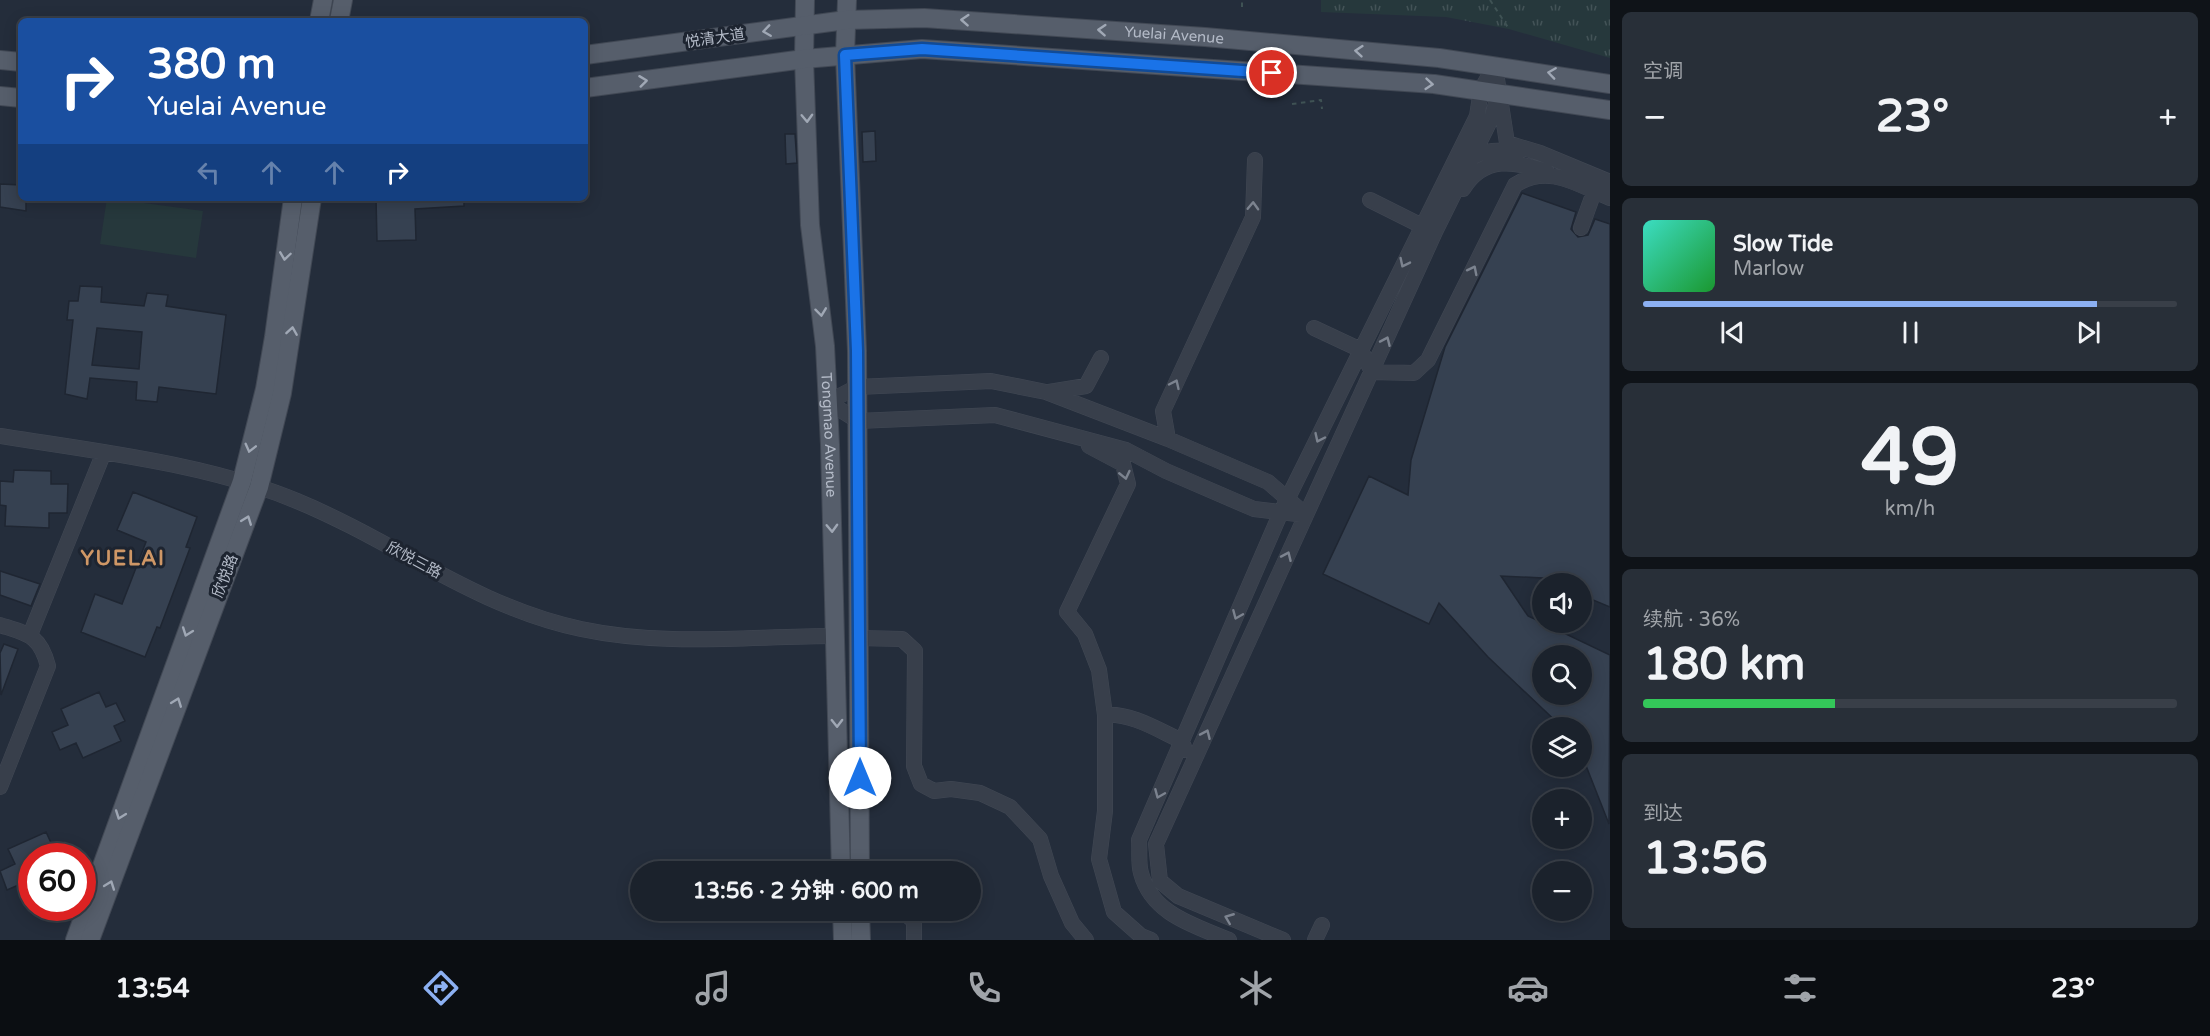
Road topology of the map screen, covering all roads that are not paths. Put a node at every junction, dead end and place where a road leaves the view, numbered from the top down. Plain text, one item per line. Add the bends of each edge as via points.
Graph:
1 (323, 0) edge
2 (343, 0) edge
3 (349, 0) edge
4 (805, 0) edge
5 (847, 0) edge
6 (320, 18) edge
7 (340, 18) edge
8 (349, 18) edge
9 (846, 20) junction
10 (804, 26) junction
11 (588, 55) edge
12 (845, 55) junction
13 (804, 59) junction
14 (0, 60) edge
15 (18, 62) edge
16 (1495, 65) junction
17 (1610, 84) edge
18 (588, 88) edge
19 (1490, 92) junction
20 (0, 96) edge
21 (18, 98) edge
22 (1610, 110) edge
23 (1540, 153) junction
24 (1473, 156) junction
25 (1255, 160) dead end
26 (1552, 174) junction
27 (1610, 182) edge
28 (1443, 183) junction
29 (1594, 192) junction
30 (1610, 198) edge
31 (1370, 200) dead end
32 (293, 201) edge
33 (312, 201) edge
34 (1581, 228) dead end
35 (1429, 229) junction
36 (1314, 328) dead end
37 (1361, 350) junction
38 (1101, 358) dead end
39 (1372, 372) junction
40 (857, 387) junction
41 (1046, 392) junction
42 (828, 402) junction
43 (858, 421) junction
44 (1062, 432) junction
45 (0, 436) edge
46 (1168, 439) junction
47 (104, 452) junction
48 (242, 481) junction
49 (259, 487) junction
50 (1285, 506) junction
51 (1306, 515) junction
52 (0, 625) edge
53 (30, 635) junction
54 (835, 636) junction
55 (859, 639) junction
56 (1105, 715) junction
57 (1182, 741) junction
58 (1192, 766) junction
59 (3, 769) edge
60 (0, 787) edge
61 (841, 861) edge
62 (860, 861) edge
63 (850, 921) edge
64 (856, 921) edge
65 (914, 921) edge
66 (1322, 925) dead end
67 (75, 940) edge
68 (90, 940) edge
69 (843, 940) edge
70 (861, 940) edge
71 (914, 940) edge
72 (1086, 940) edge
73 (1150, 940) edge
74 (1229, 940) edge
75 (1283, 940) edge
76 (1315, 940) edge

1 - 6 main road
2 - 7 main road
3 - 8 main road
4 - 10 main road, Tongmao Avenue
5 - 9 main road, Tongmao Avenue
9 - 10 main road, 悦清大道
9 - 12 main road, Tongmao Avenue
16 -> 9 main road, Yuelai Avenue via 1035,25 924,18
10 -> 11 main road, 悦清大道
10 - 13 main road, Tongmao Avenue
12 - 13 main road
12 -> 19 main road, Yuelai Avenue via 922,49 1434,84
12 - 40 main road, Tongmao Avenue
18 -> 13 main road
13 -> 42 main road, Tongmao Avenue via 810,225
14 - 15 main road
17 -> 16 main road, Yuelai Avenue
16 - 19 street
19 - 22 main road, Yuelai Avenue
19 - 23 street via 1507,143
19 - 24 street via 1492,117
19 - 28 street
20 - 21 main road
23 - 24 street via 1501,150
23 - 27 street
24 - 28 street
24 - 35 street
46 -> 25 street via 1163,411 1253,217
26 - 29 street
26 - 35 street via 1519,162 1500,162 1470,177
39 -> 26 street via 1414,373 1428,360 1515,185 1528,176
28 - 35 street
29 - 30 street
29 - 34 street
31 - 35 street
32 -> 48 main road, 欣悦路 via 265,389
49 -> 33 main road, 欣悦路 via 282,393
35 -> 37 street
39 -> 35 street
36 - 37 street
37 - 39 street
37 -> 50 street
38 - 41 street via 1086,386
39 - 51 street
40 - 41 street via 991,381
40 - 42 street
40 - 43 main road, Tongmao Avenue
41 - 46 street
42 - 43 street
42 -> 54 main road, Tongmao Avenue
43 - 44 street via 995,415
43 - 55 main road, Tongmao Avenue
44 - 50 street via 1126,450 1254,509
44 -> 56 street via 1123,464 1128,484 1067,612 1085,634 1100,670
45 - 47 street, 欣悦三路
46 - 50 street via 1268,482
47 - 48 street, 欣悦三路
47 - 53 street
48 - 49 street, 欣悦三路
48 -> 67 main road, 欣悦路
49 - 54 street, 欣悦三路 via 326,514 500,606 539,619 582,630 688,640
68 -> 49 main road, 欣悦路
50 - 51 street
50 -> 57 street
58 -> 51 street
52 - 53 street
53 - 59 street via 44,653 48,666
54 -> 61 main road, Tongmao Avenue
55 - 62 main road, Tongmao Avenue
55 - 72 street via 902,639 915,651 914,766 921,784 934,791 980,793 1010,807 1040,839 1072,923
56 - 57 street via 1119,714
56 - 73 street via 1105,811 1099,860 1114,912
57 - 58 street
57 -> 74 street via 1139,840 1141,872 1153,900 1177,919
75 -> 58 street via 1178,896 1160,881 1156,844
59 - 60 street
63 - 69 main road
64 - 70 main road
65 - 71 street
66 - 76 street

